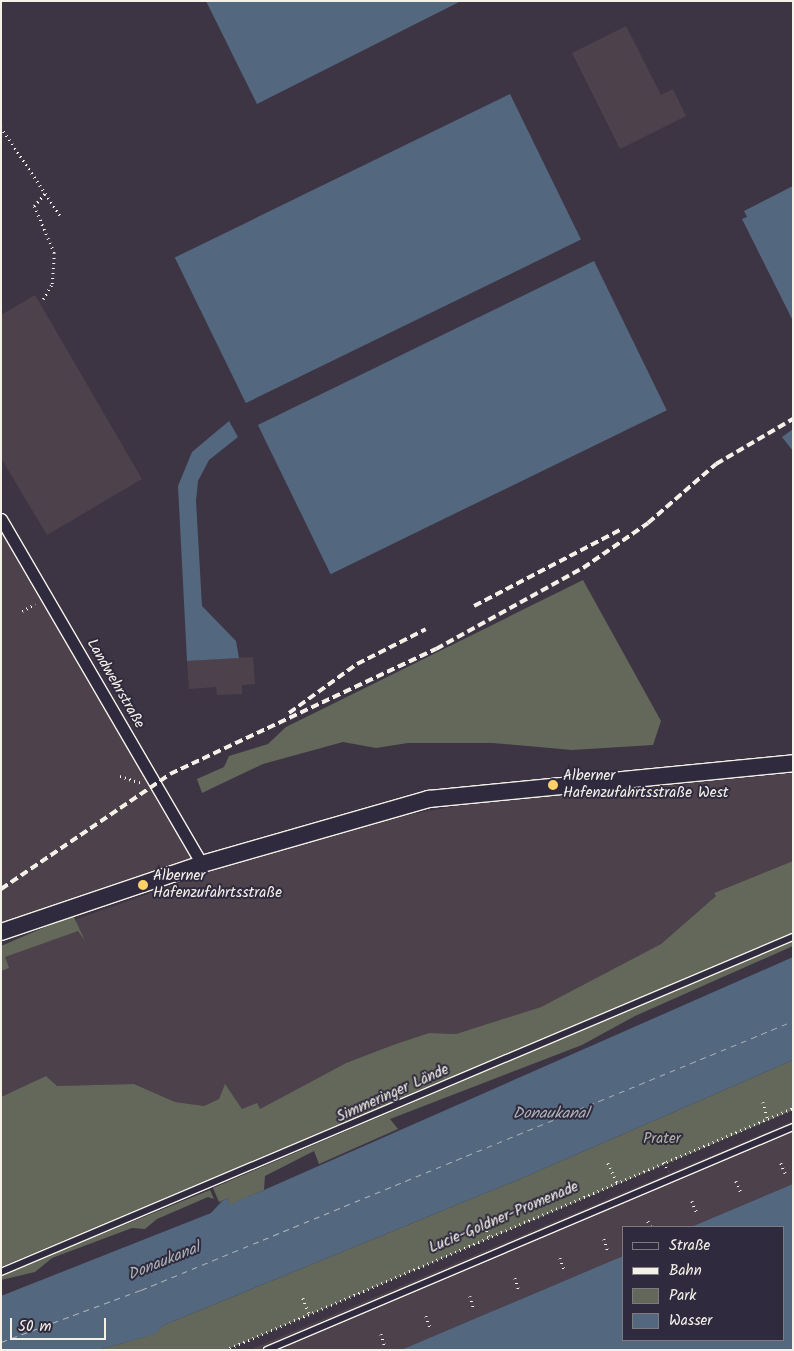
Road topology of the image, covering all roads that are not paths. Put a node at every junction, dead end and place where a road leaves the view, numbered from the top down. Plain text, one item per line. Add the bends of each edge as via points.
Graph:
1 (1, 520) edge
2 (793, 763) edge
3 (202, 864) junction
4 (1, 932) edge
5 (793, 937) edge
6 (793, 1127) edge
7 (1, 1272) edge
8 (267, 1350) edge

1 - 3 street, Landwehrstraße
2 - 3 street via 429,799
3 - 4 street
5 - 7 lane, Simmeringer Lände
6 - 8 lane

